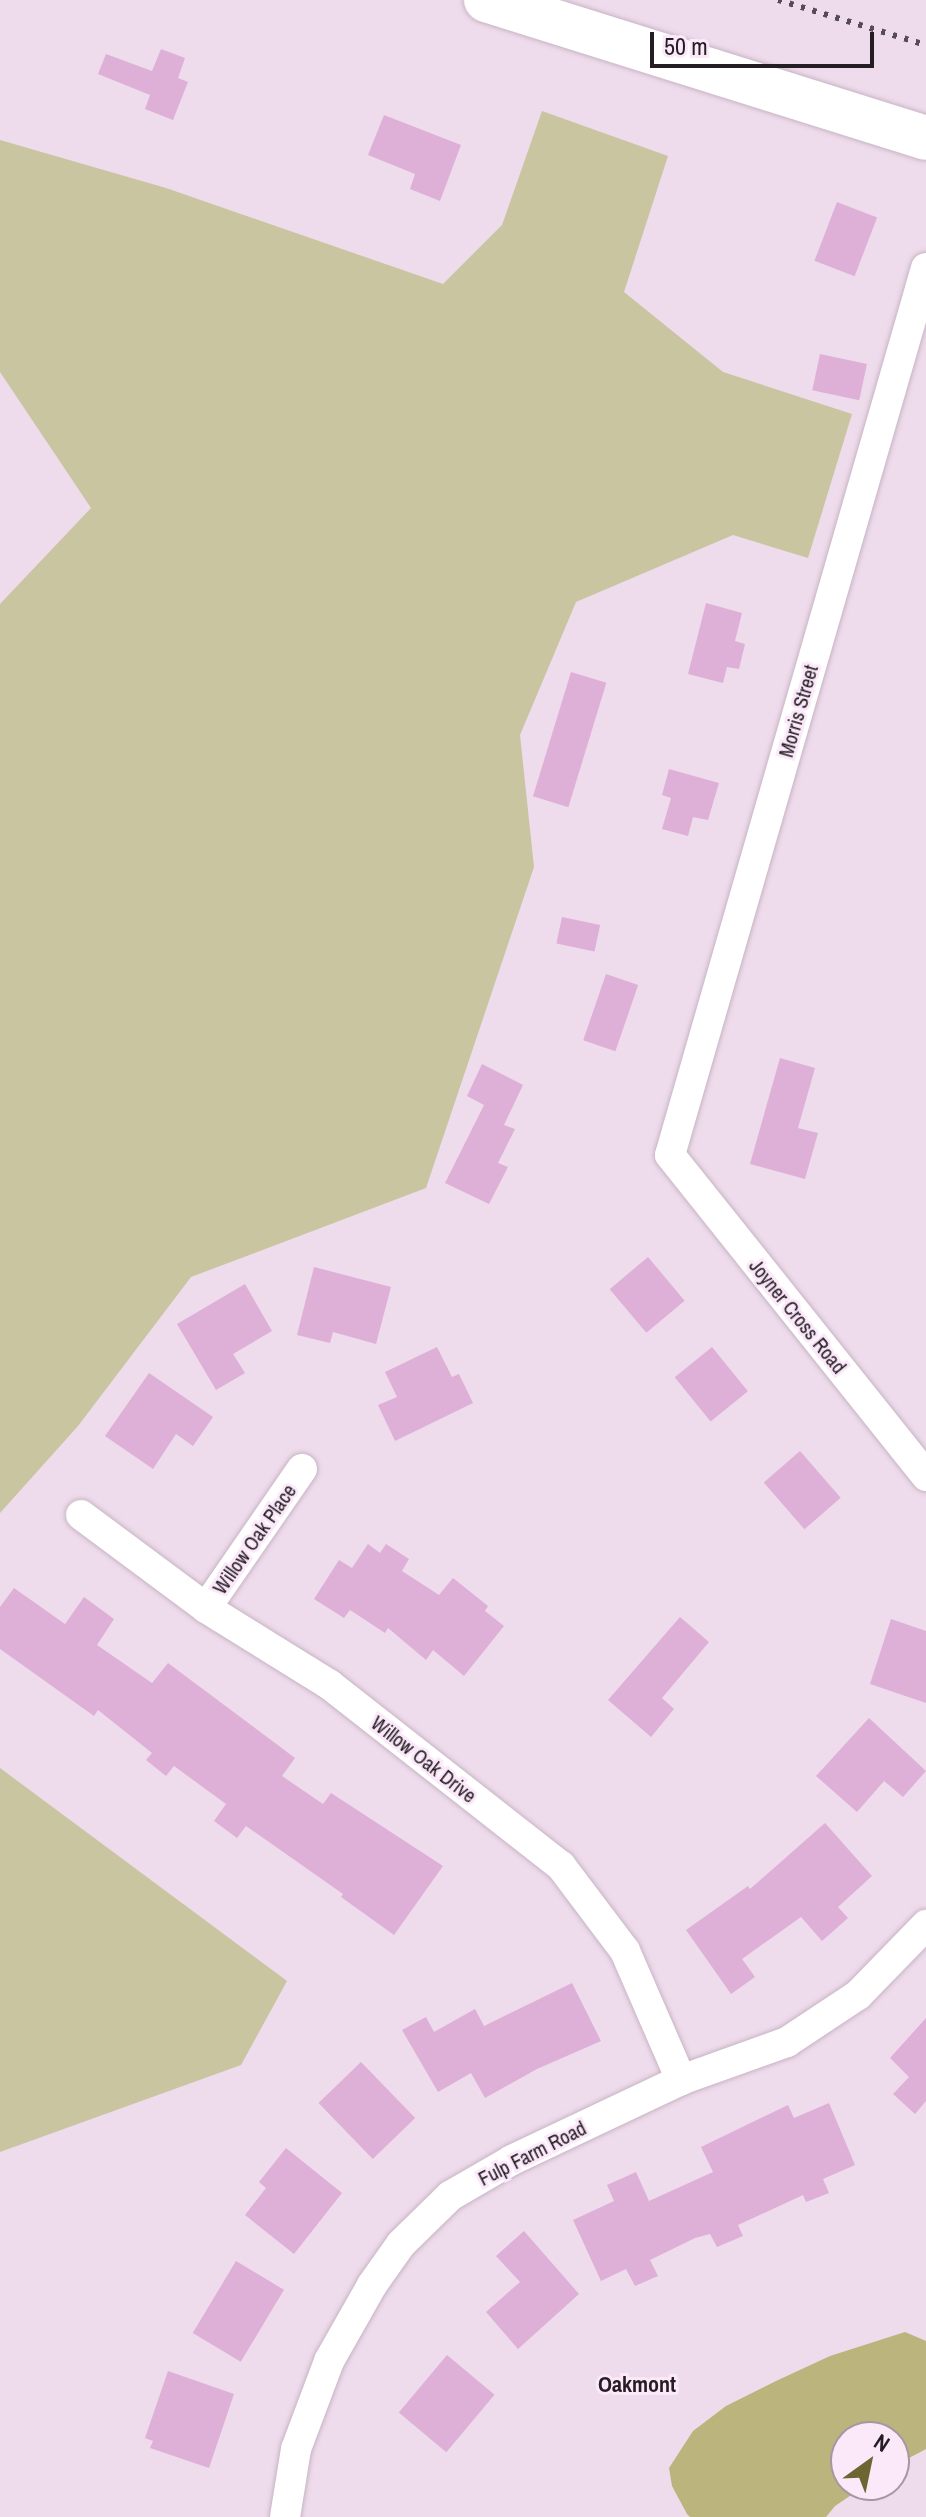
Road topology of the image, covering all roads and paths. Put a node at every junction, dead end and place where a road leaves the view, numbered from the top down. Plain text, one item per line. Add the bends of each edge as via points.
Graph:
1 (486, 0) edge
2 (926, 138) edge
3 (926, 268) edge
4 (670, 1155) joint
5 (302, 1469) dead end
6 (926, 1476) edge
7 (81, 1515) dead end
8 (206, 1608) junction
9 (926, 1925) edge
10 (681, 2080) junction
11 (285, 2517) edge

1 - 2 main road
3 - 4 street, Morris Street
4 - 6 street, Joyner Cross Road
5 - 8 street, Willow Oak Place
7 - 8 street, Willow Oak Drive
8 - 10 street, Willow Oak Drive via 330,1685 561,1866 625,1951
9 - 10 street, Fulp Farm Road via 858,1995 787,2042
10 - 11 street, Fulp Farm Road via 512,2160 450,2196 401,2244 329,2361 296,2449

